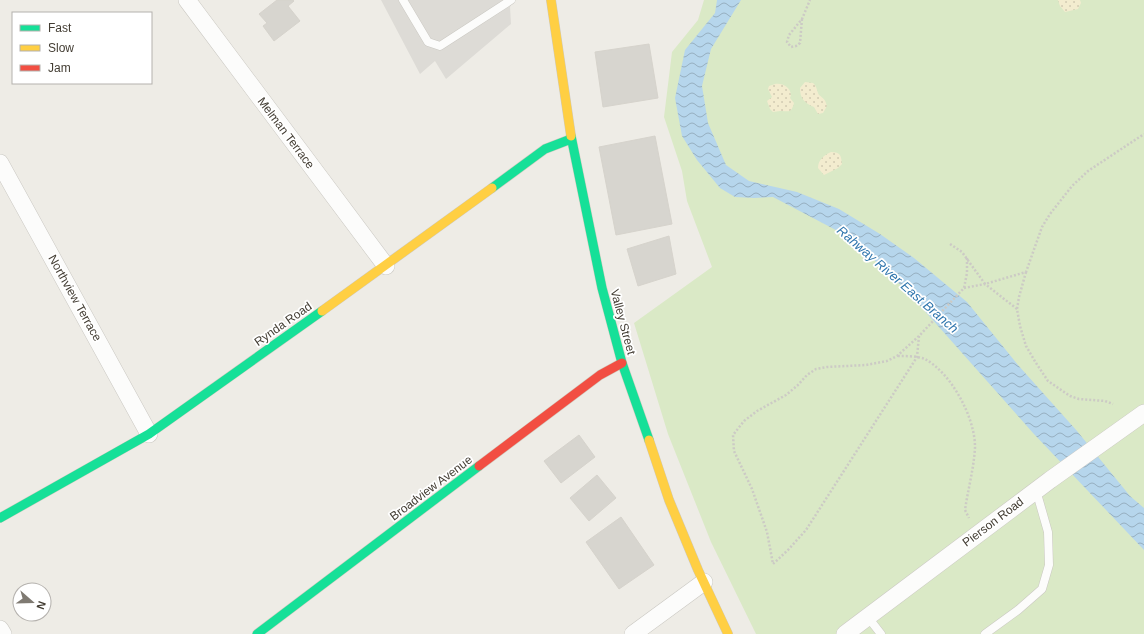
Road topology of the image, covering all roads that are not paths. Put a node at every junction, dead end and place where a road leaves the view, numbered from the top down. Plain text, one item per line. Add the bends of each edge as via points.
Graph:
1 (187, 0) edge
2 (403, 0) edge
3 (511, 0) edge
4 (552, 0) edge
5 (571, 139) junction
6 (0, 163) edge
7 (386, 266) junction
8 (622, 363) junction
9 (1144, 413) edge
10 (149, 434) junction
11 (1036, 490) junction
12 (0, 518) edge
13 (704, 582) junction
14 (867, 616) junction
15 (0, 629) edge
16 (3, 634) edge
17 (257, 634) edge
18 (633, 634) edge
19 (728, 634) edge
20 (845, 634) edge
21 (881, 634) edge
22 (985, 634) edge

1 - 7 street, Melman Terrace
2 - 3 lane via 428,42 440,46
4 - 5 street, Valley Street
5 - 7 street, Rynda Road via 545,149
5 - 8 street, Valley Street via 602,288
6 - 10 street, Northview Terrace
7 - 10 street, Rynda Road
8 - 13 street, Valley Street via 669,500
8 - 17 street, Broadview Avenue via 600,376
9 - 11 street, Pierson Road
10 - 12 street, Rynda Road
11 - 14 street, Pierson Road
11 - 22 lane via 1048,532 1048,565 1042,589
13 - 18 street
13 - 19 street, Valley Street
14 - 20 street, Pierson Road
14 - 21 lane
15 - 16 street

